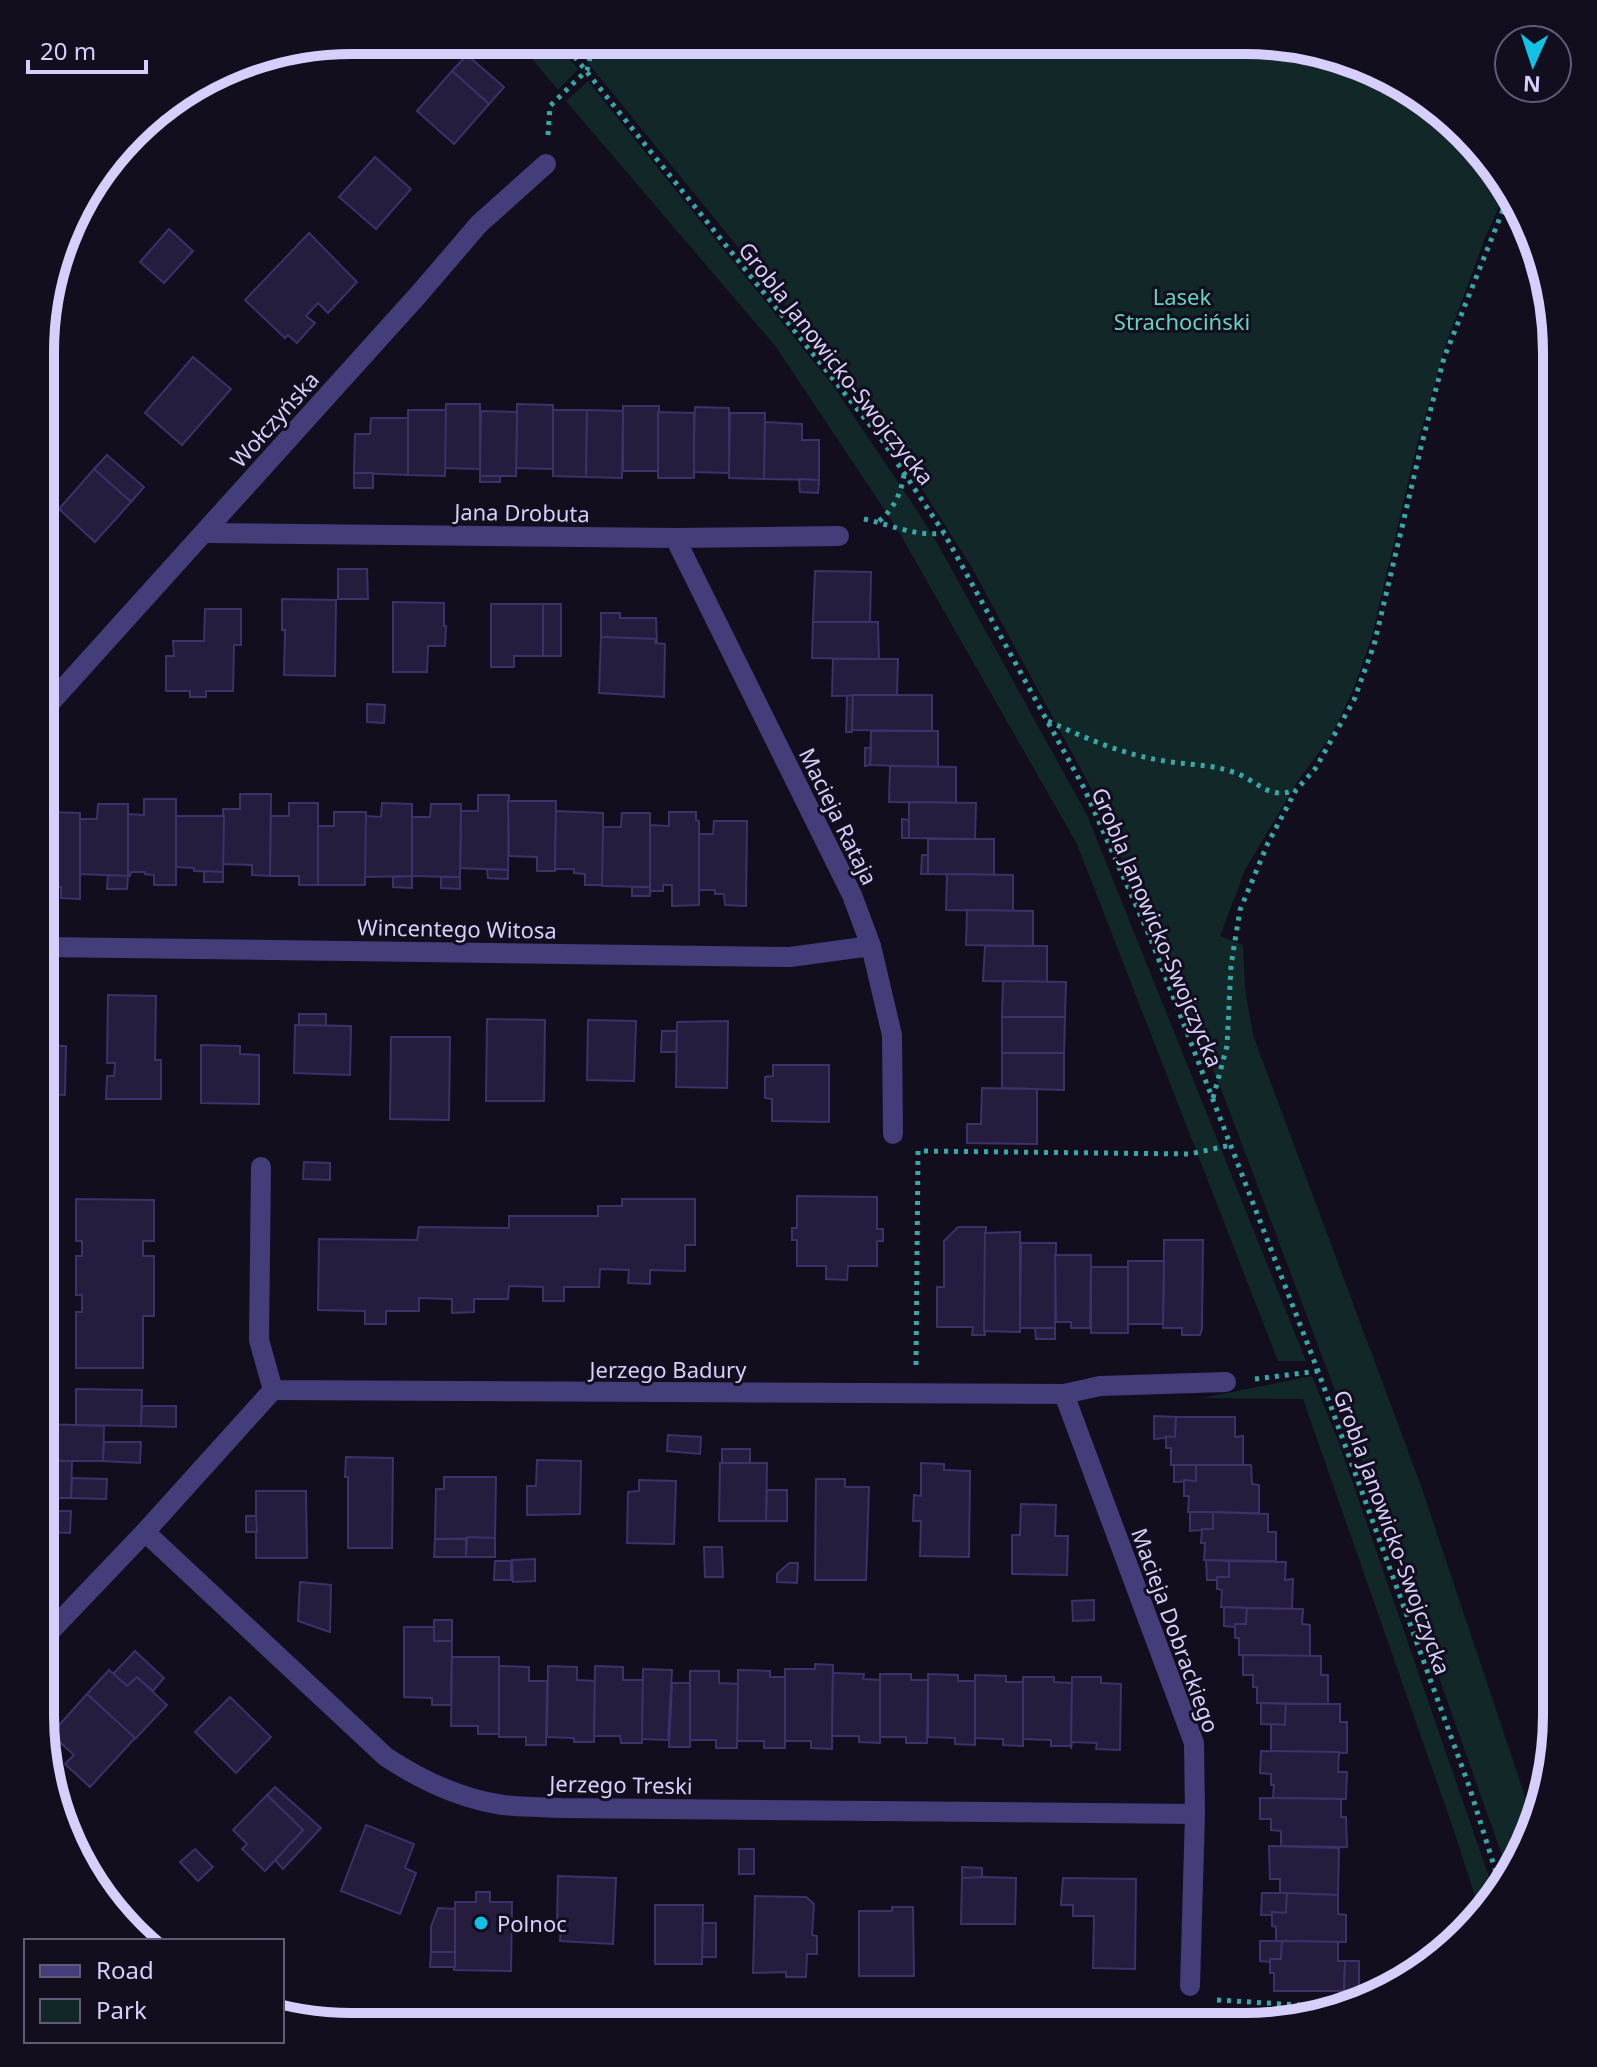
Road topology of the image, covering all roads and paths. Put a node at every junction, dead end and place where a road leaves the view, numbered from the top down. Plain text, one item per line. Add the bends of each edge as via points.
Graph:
1 (573, 54) edge
2 (591, 54) edge
3 (587, 70) junction
4 (550, 106) dead end
5 (546, 164) dead end
6 (1505, 206) edge
7 (904, 474) junction
8 (856, 517) dead end
9 (878, 522) junction
10 (204, 533) junction
11 (944, 533) junction
12 (839, 536) dead end
13 (675, 538) junction
14 (54, 699) edge
15 (1045, 719) junction
16 (1296, 790) junction
17 (871, 946) junction
18 (54, 947) edge
19 (1213, 1099) junction
20 (893, 1134) dead end
21 (1231, 1145) junction
22 (261, 1167) dead end
23 (1318, 1371) junction
24 (1272, 1377) dead end
25 (1226, 1382) dead end
26 (273, 1390) junction
27 (1064, 1394) junction
28 (916, 1395) junction
29 (145, 1532) junction
30 (54, 1627) edge
31 (1195, 1814) junction
32 (1497, 1875) edge
33 (1190, 1986) joint
34 (1309, 2006) edge

1 - 3 path, Grobla Janowicko-Swojczycka
2 - 3 path
3 - 4 path
3 - 7 path, Grobla Janowicko-Swojczycka
5 - 10 street, Wołczyńska via 479,224
6 - 16 path via 1444,358 1374,645 1354,700 1315,769
7 - 9 path via 902,489
7 - 11 path, Grobla Janowicko-Swojczycka
8 - 9 path
9 - 11 path via 915,534
10 - 13 street, Jana Drobuta
10 - 14 street, Wołczyńska
11 - 15 path, Grobla Janowicko-Swojczycka
12 - 13 street, Jana Drobuta
13 - 17 street, Macieja Rataja via 852,895
15 - 16 path via 1100,744 1236,772 1263,789 1284,794
15 - 19 path, Grobla Janowicko-Swojczycka via 1084,788 1150,937
16 - 19 path via 1240,910 1227,1046
17 - 18 street, Wincentego Witosa via 790,957
17 - 20 street, Macieja Rataja via 892,1035
19 - 21 path, Grobla Janowicko-Swojczycka
21 - 23 path, Grobla Janowicko-Swojczycka
21 - 28 path via 1190,1154 918,1151
22 - 26 street via 259,1340
23 - 24 path
23 - 32 path, Grobla Janowicko-Swojczycka
25 - 27 street, Jerzego Badury via 1100,1386
26 - 28 street, Jerzego Badury
26 - 29 street
27 - 28 street, Jerzego Badury
27 - 31 street, Macieja Dobrackiego via 1194,1743
29 - 30 street
29 - 31 street, Jerzego Treski via 386,1757 461,1794 501,1804 561,1808
31 - 33 street, Macieja Dobrackiego
33 - 34 path via 1210,2000

